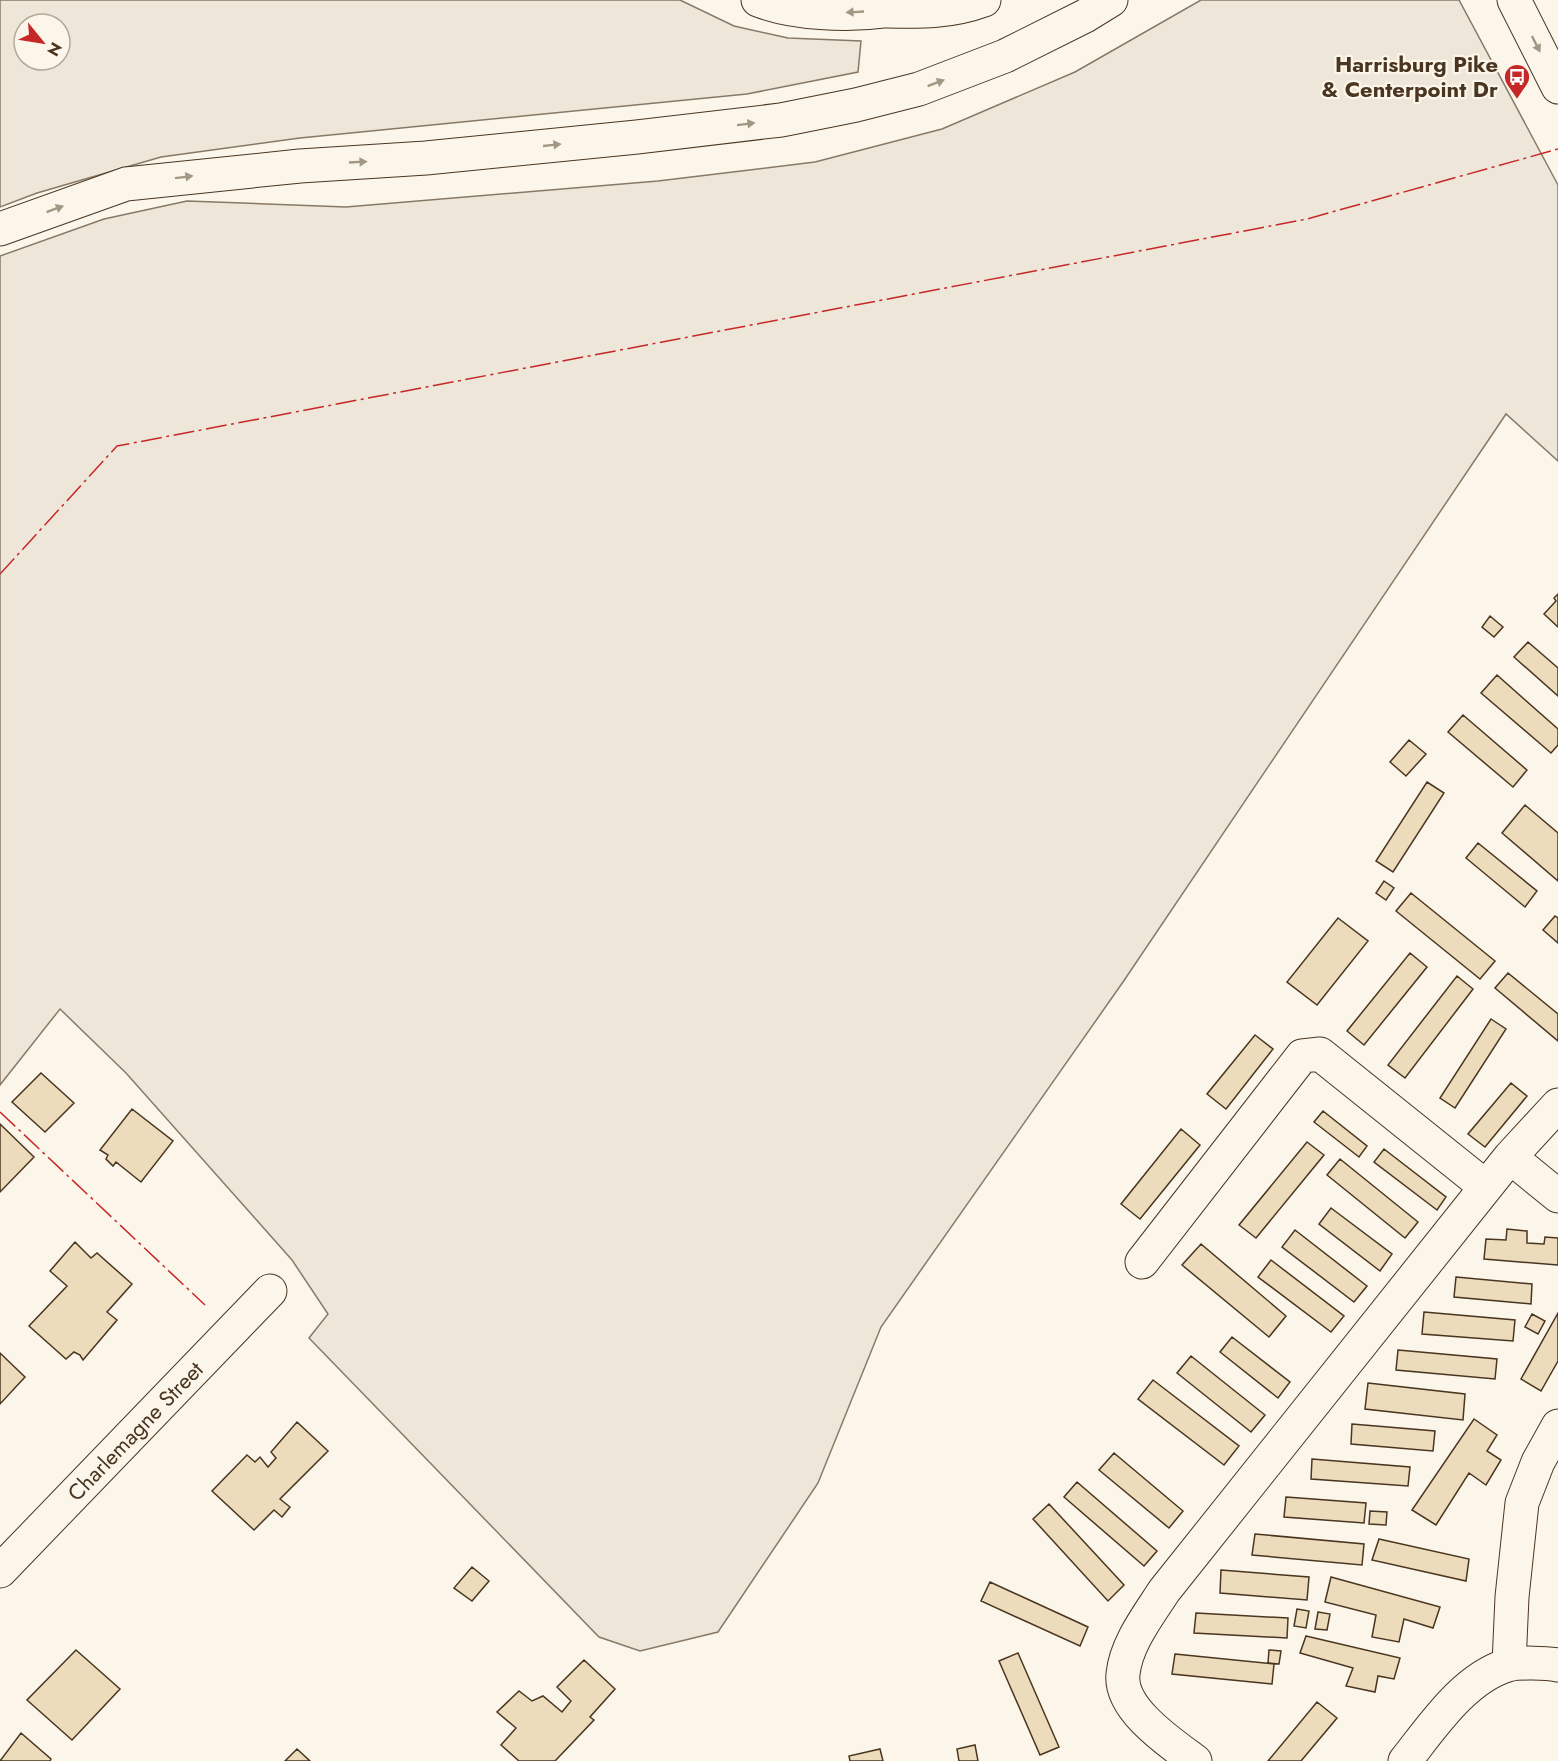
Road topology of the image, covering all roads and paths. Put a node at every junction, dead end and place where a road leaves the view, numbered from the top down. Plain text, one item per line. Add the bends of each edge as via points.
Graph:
1 (758, 0) edge
2 (984, 0) edge
3 (1112, 0) edge
4 (1514, 0) edge
5 (899, 5) edge
6 (1558, 87) edge
7 (0, 230) edge
8 (1558, 1105) edge
9 (1510, 1157) junction
10 (1486, 1187) junction
11 (1558, 1196) edge
12 (1142, 1262) dead end
13 (270, 1291) dead end
14 (1558, 1426) edge
15 (0, 1571) edge
16 (1509, 1664) junction
17 (1558, 1665) edge
18 (1195, 1761) edge
19 (1405, 1761) edge

5 -> 1 main road via 834,13 775,7
2 - 5 main road via 931,12
7 -> 3 main road via 126,184 637,137 781,120 856,105 919,90 1005,56
4 -> 6 main road
8 - 9 main road
9 - 10 main road
9 - 11 main road
10 - 12 main road via 1320,1054 1302,1056
10 - 18 main road via 1164,1591 1138,1634 1122,1677 1131,1703 1168,1741
13 - 15 main road, Charlemagne Street
14 - 16 main road via 1522,1503
16 - 17 main road
16 - 19 main road via 1488,1673 1453,1701

